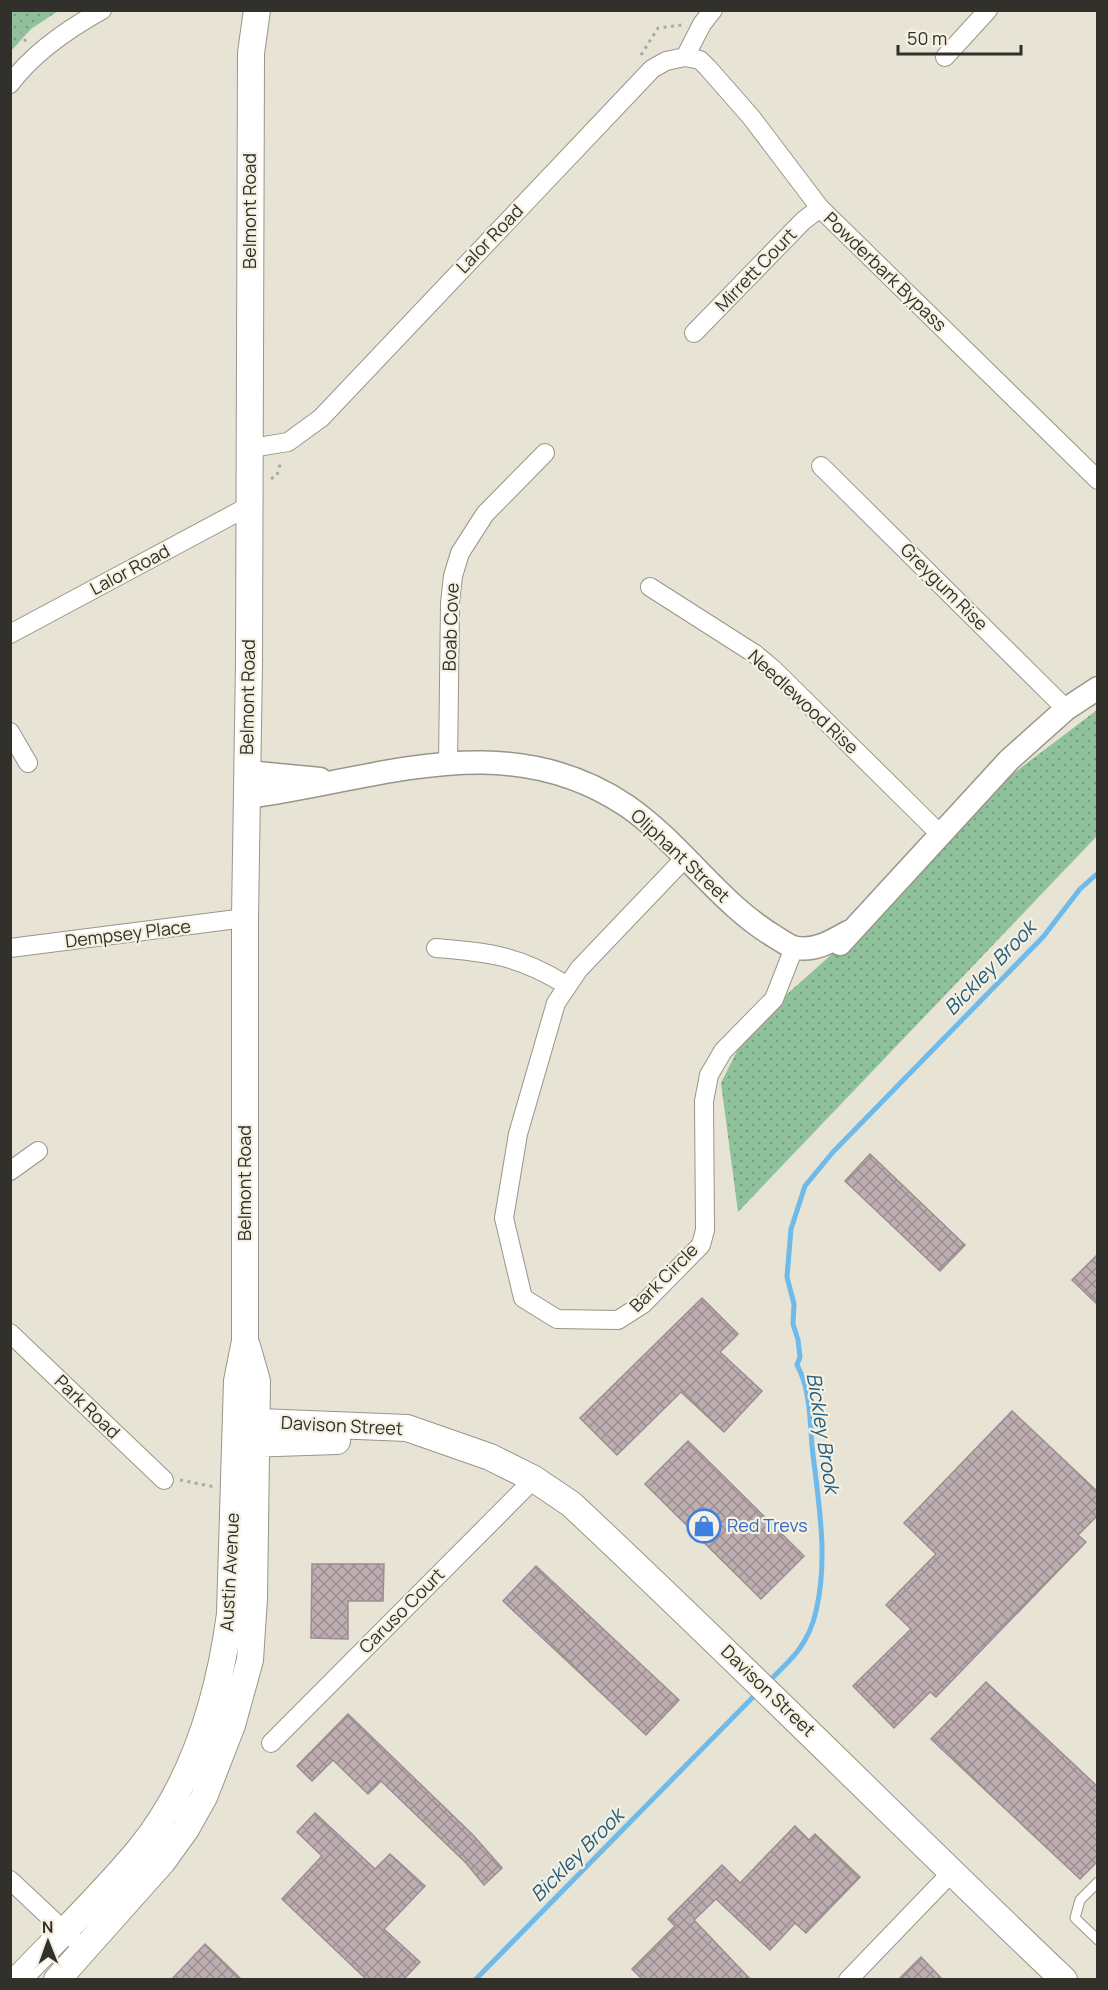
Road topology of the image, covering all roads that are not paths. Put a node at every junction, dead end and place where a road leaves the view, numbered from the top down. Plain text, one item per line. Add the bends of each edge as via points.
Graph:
1 (102, 10) edge
2 (244, 10) edge
3 (257, 10) edge
4 (713, 10) edge
5 (988, 10) edge
6 (251, 53) junction
7 (686, 57) junction
8 (945, 57) dead end
9 (10, 84) edge
10 (820, 208) junction
11 (694, 333) dead end
12 (250, 448) junction
13 (545, 453) dead end
14 (821, 465) dead end
15 (1098, 480) edge
16 (249, 506) junction
17 (650, 587) dead end
18 (10, 634) edge
19 (1098, 688) edge
20 (1066, 709) junction
21 (10, 732) edge
22 (28, 763) dead end
23 (448, 763) junction
24 (247, 772) junction
25 (328, 781) junction
26 (248, 797) junction
27 (940, 834) junction
28 (685, 858) junction
29 (245, 918) junction
30 (10, 948) edge
31 (436, 948) dead end
32 (792, 955) junction
33 (566, 985) junction
34 (38, 1151) dead end
35 (10, 1171) edge
36 (10, 1334) edge
37 (247, 1432) junction
38 (534, 1479) junction
39 (164, 1480) road end
40 (271, 1743) dead end
41 (951, 1873) junction
42 (10, 1880) edge
43 (1098, 1882) edge
44 (64, 1930) junction
45 (1098, 1940) edge
46 (85, 1951) junction
47 (17, 1980) edge
48 (57, 1980) edge
49 (848, 1980) edge
50 (1064, 1980) edge

1 - 9 street via 51,43
2 - 6 main road, Belmont Road
3 - 6 main road, Belmont Road
4 - 7 street
5 - 8 street
6 - 12 main road, Belmont Road
7 - 10 street, Powderbark Bypass via 700,60 708,68
7 - 12 street, Lalor Road via 652,69 321,418 288,442
10 - 11 street, Mirrett Court
10 - 15 street, Powderbark Bypass
12 - 16 main road, Belmont Road
13 - 23 street, Boab Cove via 485,514 460,553 450,603
14 - 20 street, Greygum Rise
16 - 18 street, Lalor Road
16 - 24 main road, Belmont Road
17 - 27 street, Needlewood Rise via 756,654
19 - 20 street
20 - 27 street via 1009,760
21 - 22 street
23 - 25 street, Oliphant Street
23 - 28 street, Oliphant Street via 490,760 526,765 578,780 626,806
24 - 25 street, Oliphant Street
24 - 26 main road, Belmont Road
25 - 26 street, Oliphant Street
26 - 29 main road, Belmont Road
27 - 32 street via 832,954 818,962
28 - 32 street, Oliphant Street via 748,920 768,951
28 - 33 street, Bark Circle
29 - 30 street, Dempsey Place
29 - 37 main road, Belmont Road via 245,1341 258,1381
31 - 33 street via 505,956 536,967
32 - 33 street, Bark Circle via 774,999 723,1051 709,1075 704,1101 705,1230 701,1245 643,1304 618,1320 557,1319 523,1298 504,1218 518,1134 556,1003
34 - 35 street
36 - 39 street, Park Road
37 - 38 main road, Davison Street via 329,1440 444,1443 490,1457
37 - 44 main road, Austin Avenue via 234,1489 226,1642 196,1751 166,1810 140,1849
37 - 46 main road, Austin Avenue via 250,1659 232,1725 204,1797 186,1829
38 - 40 street, Caruso Court
38 - 41 main road, Davison Street via 572,1504 779,1701
41 - 49 street
41 - 50 main road, Davison Street
42 - 44 street
43 - 45 lane via 1080,1900 1075,1918
44 - 46 street
44 - 47 main road, Austin Avenue
46 - 48 main road, Austin Avenue

